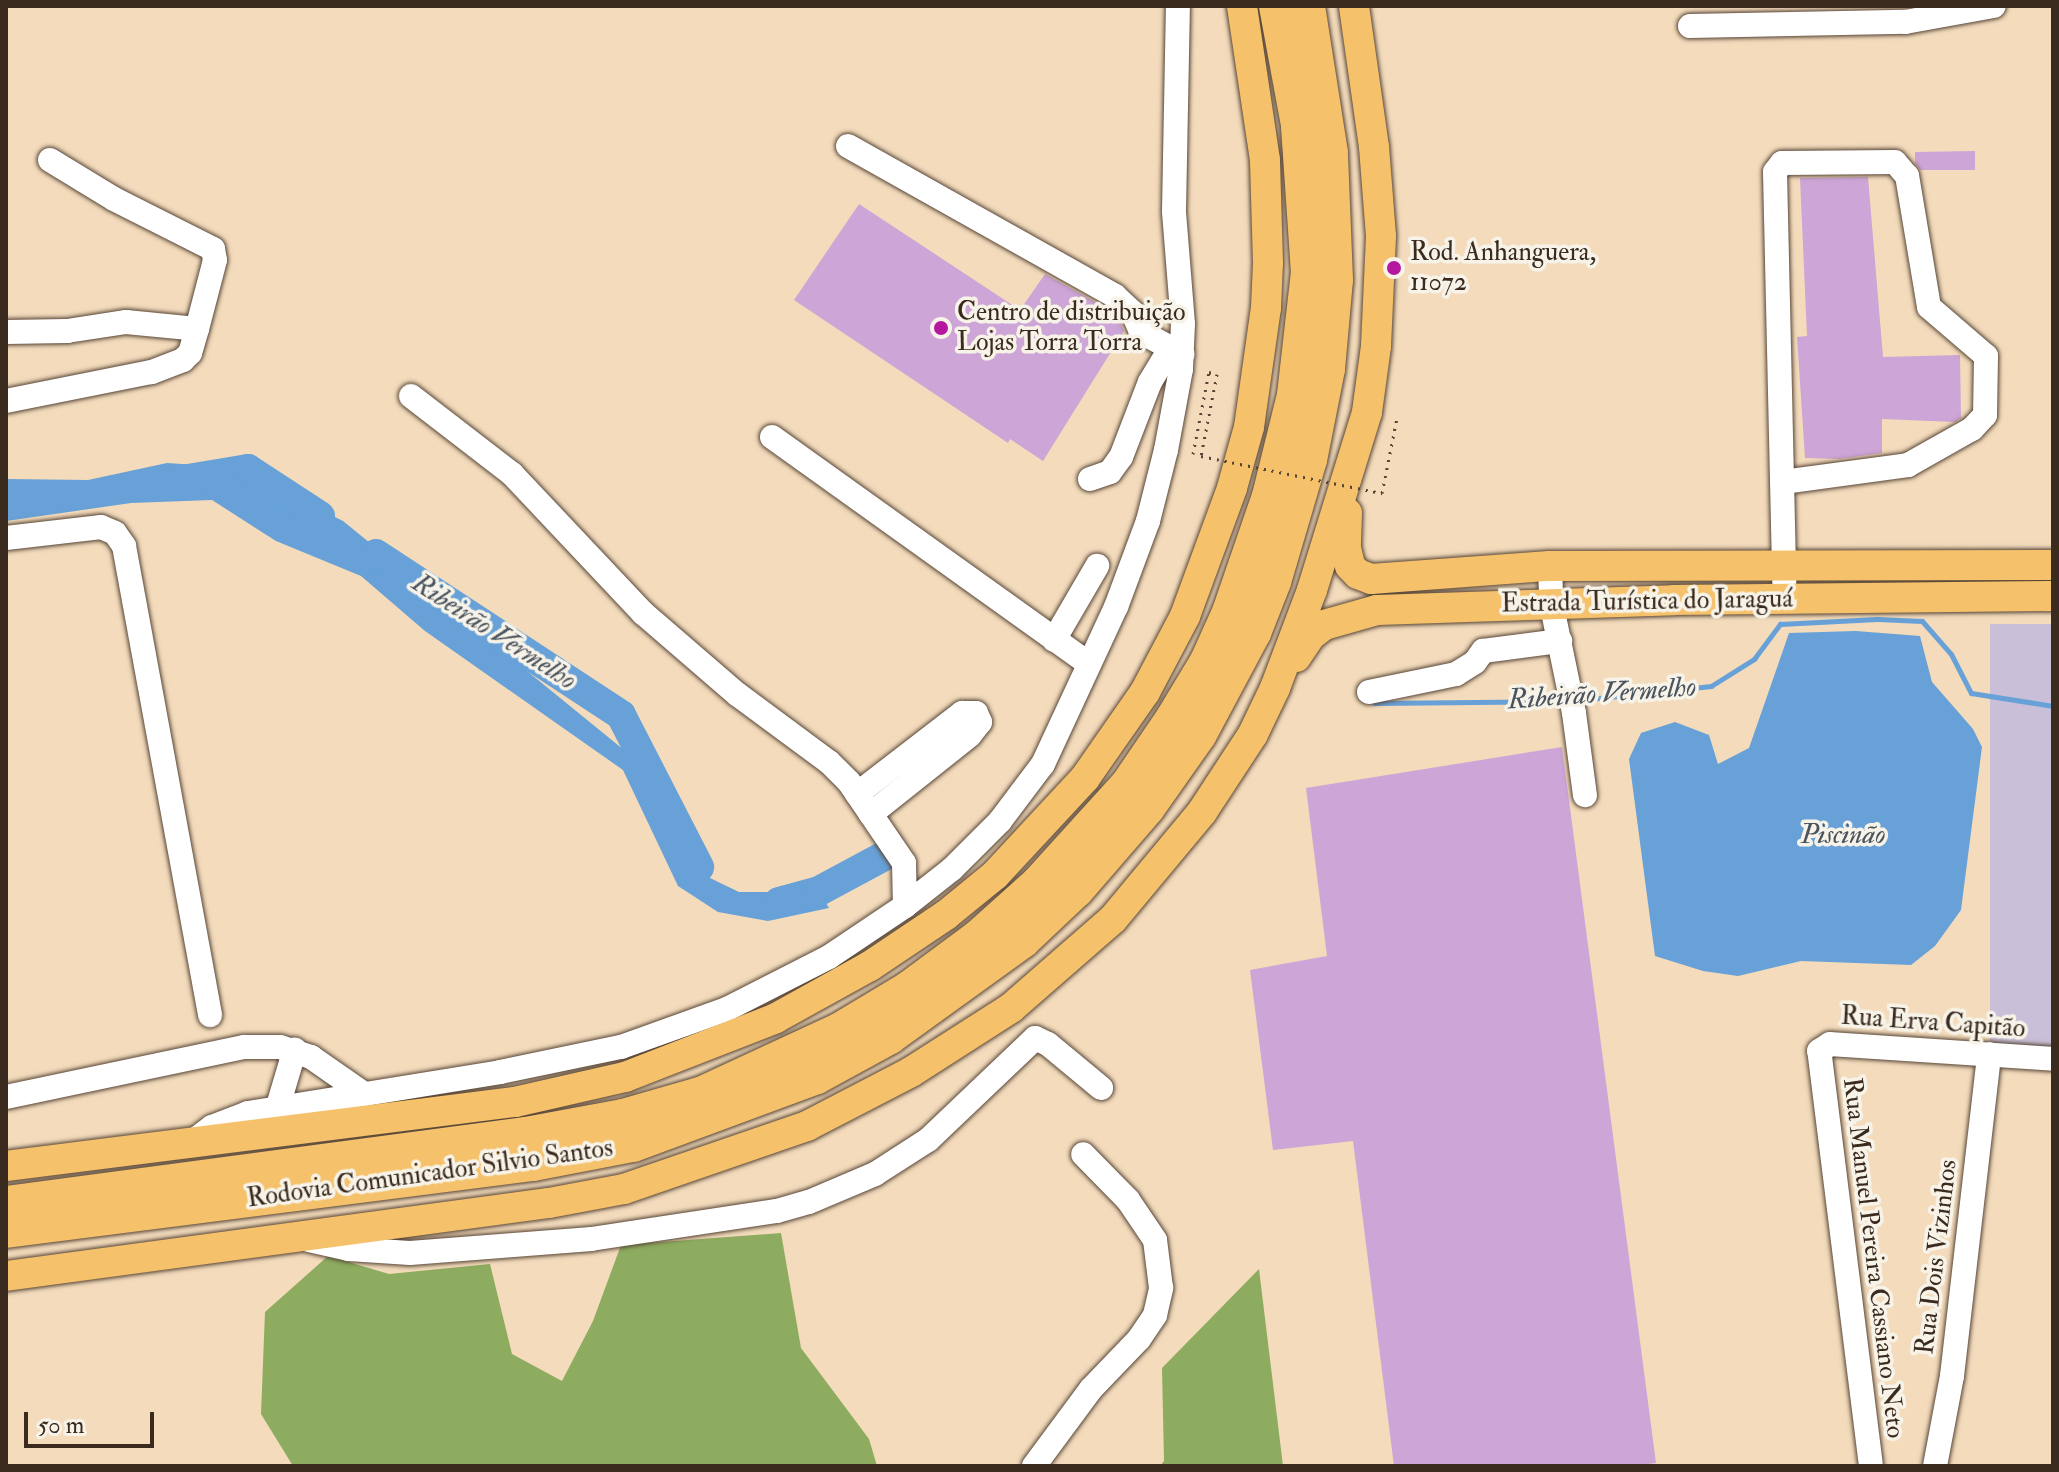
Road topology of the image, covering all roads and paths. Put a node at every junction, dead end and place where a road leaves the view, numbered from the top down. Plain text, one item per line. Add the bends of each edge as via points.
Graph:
1 (1242, 6) edge
2 (1276, 6) edge
3 (1308, 6) edge
4 (1354, 6) edge
5 (1988, 7) edge
6 (1173, 8) edge
7 (1901, 14) edge
8 (1690, 26) dead end
9 (848, 146) dead end
10 (50, 160) dead end
11 (197, 329) junction
12 (6, 332) edge
13 (1176, 352) junction
14 (411, 396) dead end
15 (6, 401) edge
16 (1397, 418) dead end
17 (772, 437) dead end
18 (1193, 454) dead end
19 (1352, 465) junction
20 (1090, 479) dead end
21 (1783, 482) junction
22 (6, 538) edge
23 (2053, 565) edge
24 (1097, 566) dead end
25 (1550, 566) junction
26 (1784, 567) junction
27 (2053, 596) edge
28 (1784, 598) junction
29 (1551, 602) junction
30 (1054, 640) junction
31 (1562, 651) junction
32 (1089, 664) junction
33 (1275, 688) junction
34 (1369, 692) dead end
35 (857, 794) junction
36 (1585, 795) dead end
37 (871, 814) junction
38 (904, 863) junction
39 (952, 869) junction
40 (905, 906) junction
41 (210, 1015) dead end
42 (295, 1049) junction
43 (1989, 1054) junction
44 (1819, 1058) joint
45 (2053, 1059) edge
46 (1101, 1088) dead end
47 (364, 1094) junction
48 (6, 1097) edge
49 (278, 1106) junction
50 (190, 1143) junction
51 (1083, 1154) dead end
52 (6, 1166) edge
53 (6, 1203) edge
54 (6, 1231) edge
55 (295, 1237) junction
56 (6, 1276) edge
57 (1034, 1466) edge
58 (1871, 1466) edge
59 (1935, 1466) edge

1 - 50 main road via 1265,160 1268,225 1266,308 1249,427 1215,541 1185,616 1145,692 1085,778 1041,828 946,915 870,966 776,1018 708,1047 625,1077 515,1102
2 - 53 highway, Rodovia Comunicador Silvio Santos via 1298,125 1308,273 1294,395 1269,496 1229,612 1179,708 1127,785 1038,883 909,988 839,1030 703,1093 623,1116 526,1134
3 - 54 highway, Rodovia Comunicador Silvio Santos via 1331,153 1336,280 1328,369 1310,460 1278,568 1254,633 1200,734 1148,808 1077,890 1023,941 890,1037 817,1077 633,1145 533,1164
4 - 19 main road via 1381,236 1376,346 1367,412
5 - 7 street
6 - 13 street via 1173,159 1183,324
7 - 8 street
9 - 13 street via 1115,296 1133,313 1141,332
10 - 11 street via 213,249 215,260
11 - 12 street via 126,322 67,331
11 - 15 street via 183,360 151,372
13 - 20 street via 1150,382 1121,457 1110,472
13 - 32 street via 1166,450 1148,521
14 - 35 street via 512,474 643,613 737,694 829,762
16 - 18 path, bridge via 1382,493 1201,456 1217,374 1209,372
17 - 30 street
19 - 25 main road, Estrada Turística do Jaraguá via 1346,548 1358,574 1386,580
19 - 33 main road
21 - 21 street via 1775,172 1782,163 1895,162 1907,176 1929,307 1986,356 1985,415 1972,429 1908,465
21 - 26 street
22 - 41 street via 101,527 115,533 124,546
23 - 26 main road, Estrada Turística do Jaraguá
24 - 30 street
25 - 26 main road, Estrada Turística do Jaraguá
25 - 29 street
26 - 28 street
27 - 28 main road, Estrada Turística do Jaraguá
28 - 29 main road, Estrada Turística do Jaraguá
29 - 31 street
29 - 33 main road, Estrada Turística do Jaraguá via 1377,610 1337,620 1310,636
30 - 32 street
31 - 34 street via 1483,651 1456,674
31 - 36 street
32 - 39 street via 1043,764 1000,821
33 - 55 main road via 1253,734 1202,812 1113,919 1011,1008 911,1072 807,1126 624,1189
35 - 37 street
35 - 37 street via 962,713 976,713 980,722 970,735
37 - 38 street
38 - 39 street
38 - 40 street
39 - 40 street
40 - 47 street via 829,957 727,1009 621,1047
42 - 47 street
42 - 48 street via 244,1047
42 - 49 street
43 - 44 street, Rua Erva Capitão via 1830,1044 1821,1047
43 - 45 street, Rua Erva Capitão
43 - 59 street, Rua Dois Vizinhos via 1952,1376
44 - 58 street, Rua Manuel Pereira Cassiano Neto
46 - 55 street via 1048,1044 1031,1039 928,1140 841,1191 777,1211 591,1239 410,1253 349,1249
47 - 49 street
49 - 50 street via 225,1122
50 - 52 main road
51 - 57 street via 1128,1200 1155,1240 1161,1288 1155,1315 1139,1339 1091,1389
55 - 56 main road

